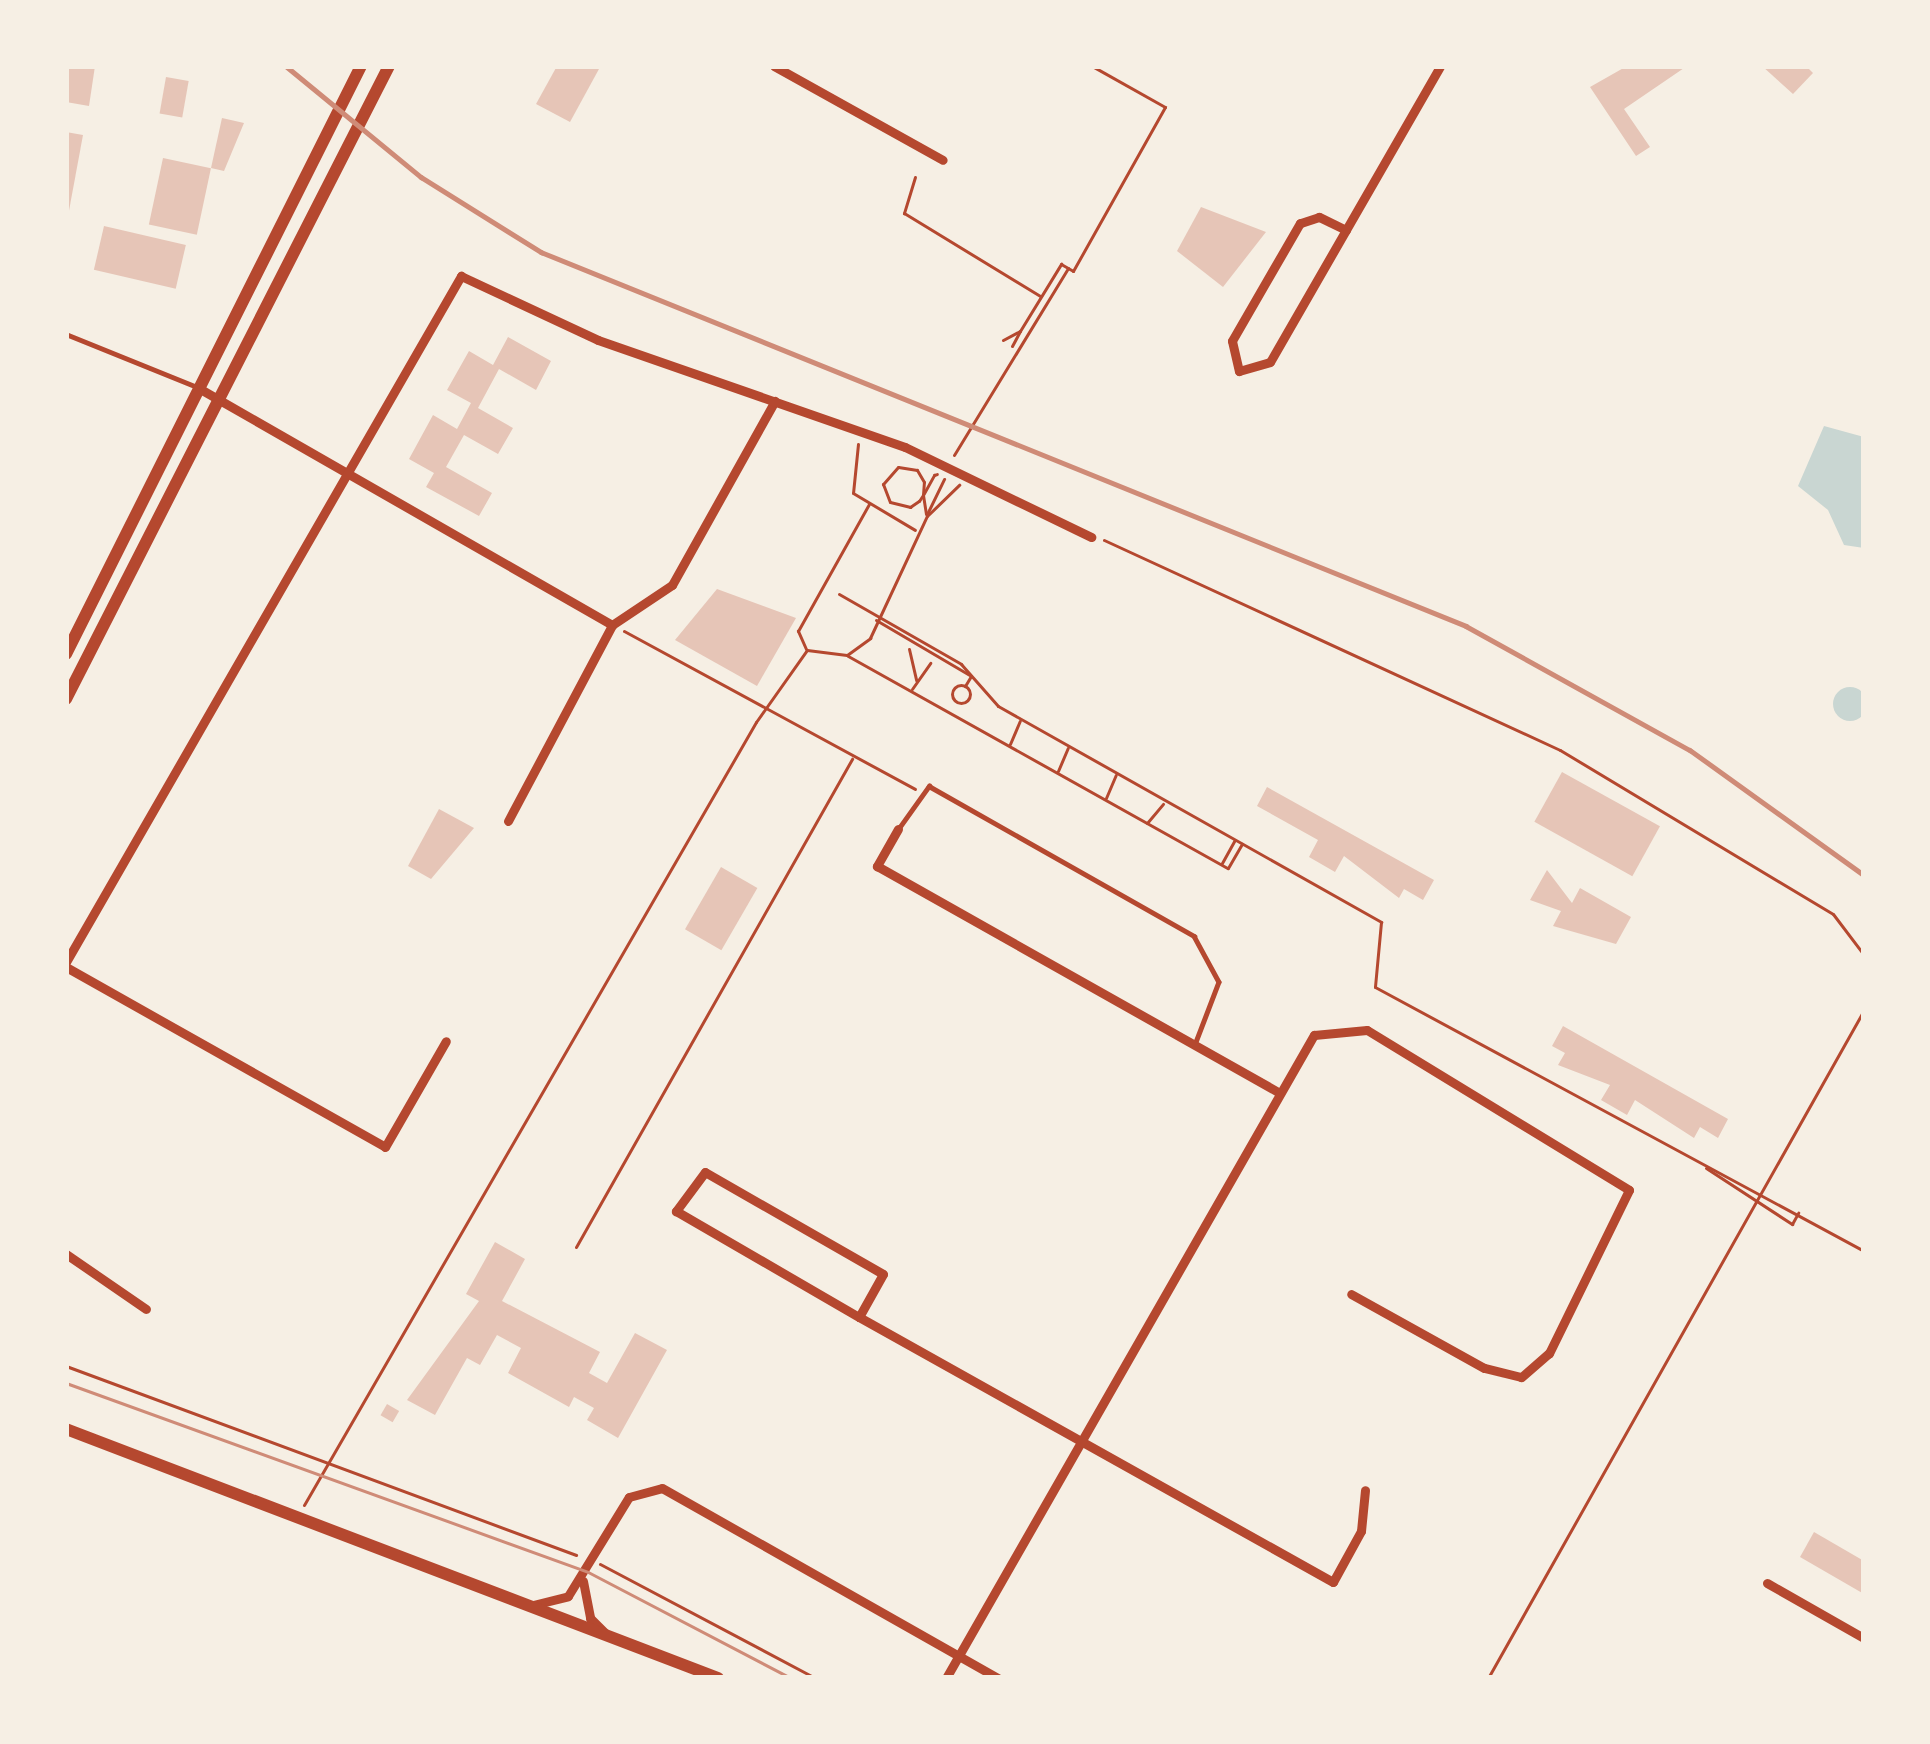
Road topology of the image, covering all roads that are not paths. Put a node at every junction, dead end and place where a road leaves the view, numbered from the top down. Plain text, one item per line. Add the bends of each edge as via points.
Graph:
1 (362, 66) edge
2 (774, 66) edge
3 (1440, 66) edge
4 (386, 71) edge
5 (943, 160) dead end
6 (1346, 230) junction
7 (66, 334) edge
8 (202, 390) junction
9 (220, 399) junction
10 (775, 401) junction
11 (350, 473) junction
12 (1091, 537) road end
13 (612, 625) junction
14 (66, 654) edge
15 (66, 698) edge
16 (508, 821) dead end
17 (898, 829) joint
18 (66, 964) edge
19 (446, 1041) dead end
20 (1195, 1045) junction
21 (1278, 1092) junction
22 (66, 1254) edge
23 (1351, 1294) dead end
24 (146, 1309) dead end
25 (859, 1317) junction
26 (66, 1429) edge
27 (1080, 1441) junction
28 (1365, 1490) dead end
29 (584, 1581) junction
30 (1767, 1583) dead end
31 (522, 1604) junction
32 (608, 1636) junction
33 (1864, 1638) edge
34 (959, 1655) junction
35 (718, 1678) edge
36 (946, 1678) edge
37 (998, 1678) edge

1 - 8 main road
2 - 5 street
3 - 6 street
4 - 9 main road
6 - 6 street via 1319,217 1300,223 1230,346 1239,371 1267,366
7 - 8 lane
8 - 9 street
8 - 14 main road
9 - 11 street
9 - 15 main road
10 - 11 street via 598,340 461,276
10 - 12 street via 965,475
10 - 13 street via 672,585
11 - 13 street
11 - 18 street
13 - 16 street
17 - 20 street via 877,866
17 - 20 lane via 919,791 933,788 1203,943 1220,982
18 - 19 street via 385,1147
20 - 21 street
21 - 23 street via 1309,1040 1360,1028 1607,1167 1630,1190 1549,1353 1521,1377
21 - 27 street
22 - 24 street
25 - 25 street via 695,1222 676,1210 705,1172 883,1274
25 - 27 street
26 - 31 main road
27 - 28 street via 1333,1582 1361,1531
27 - 34 street
29 - 31 street via 552,1605
29 - 32 street via 590,1618
29 - 34 street via 629,1497 662,1488
30 - 33 street
31 - 32 main road
32 - 35 main road
34 - 36 street
34 - 37 street

